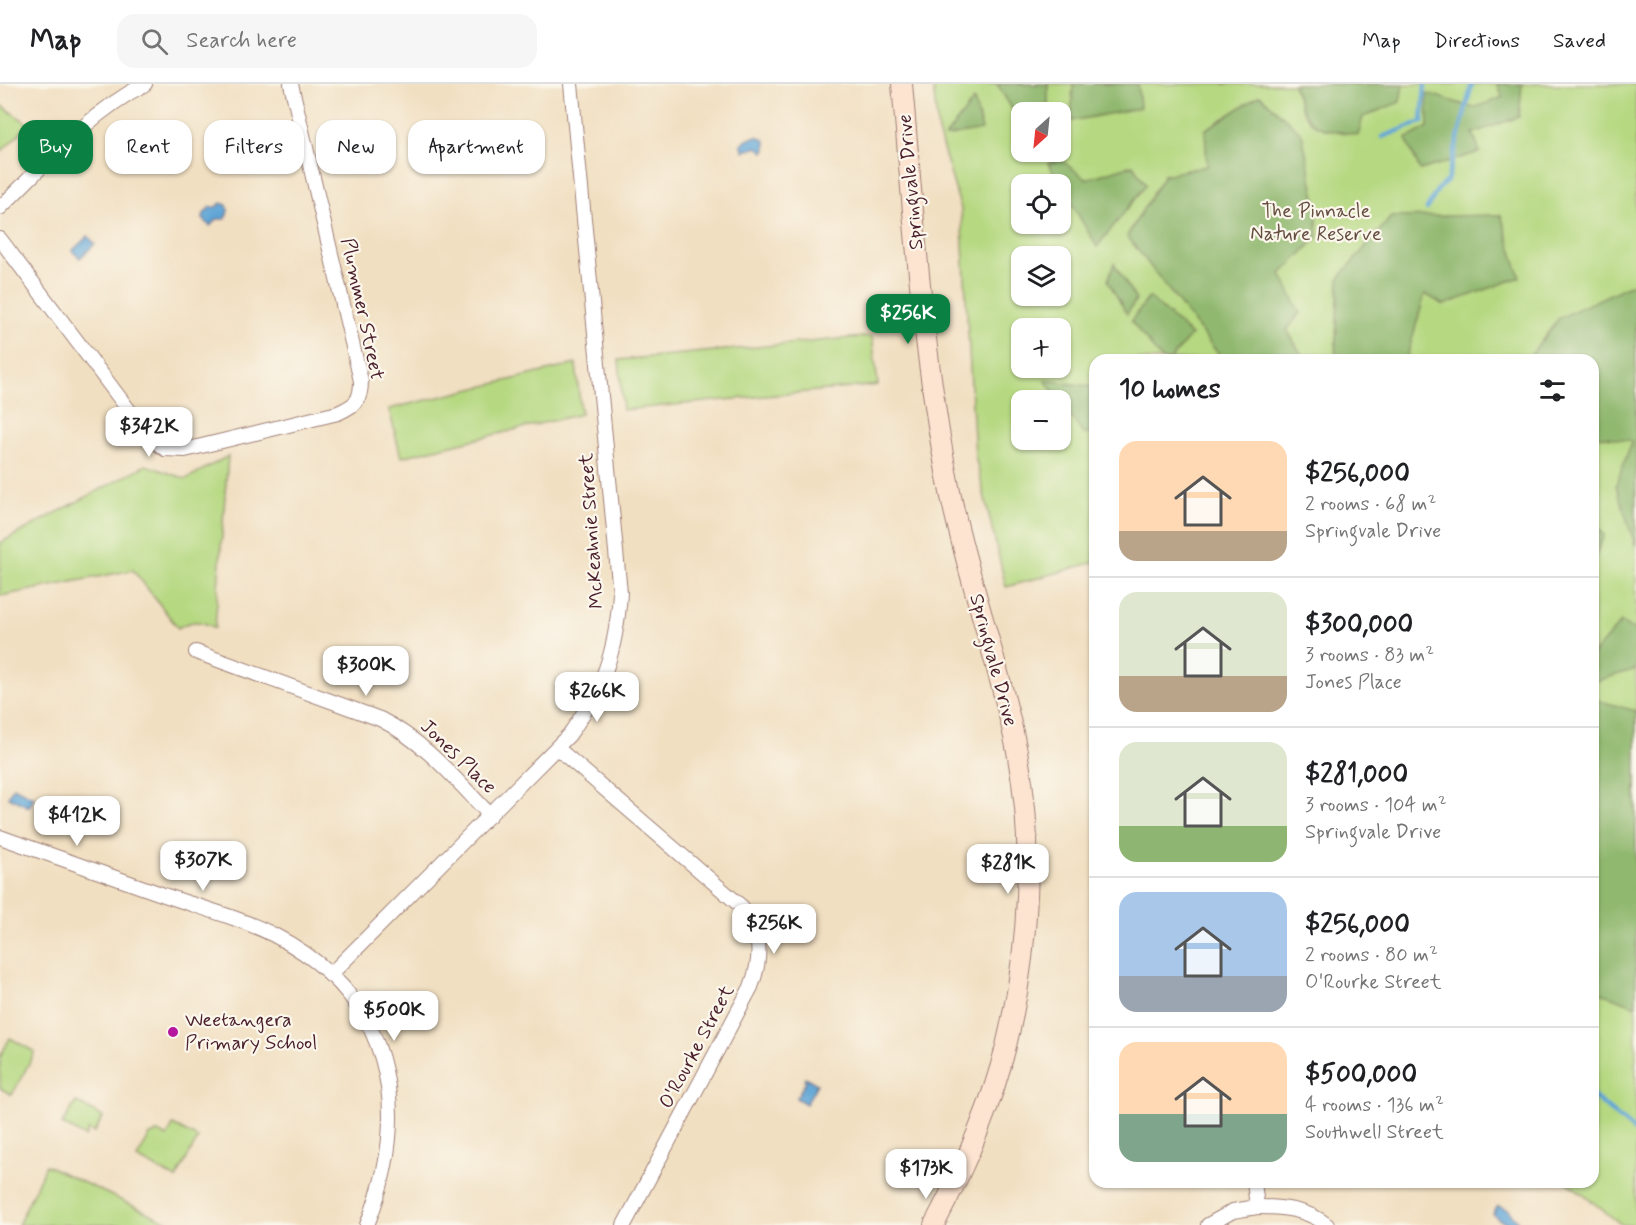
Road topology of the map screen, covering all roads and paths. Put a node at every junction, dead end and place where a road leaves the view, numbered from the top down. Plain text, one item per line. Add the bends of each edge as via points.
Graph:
1 (146, 84) edge
2 (291, 84) edge
3 (570, 84) edge
4 (902, 84) edge
5 (0, 208) edge
6 (0, 239) edge
7 (196, 652) dead end
8 (557, 748) junction
9 (490, 815) junction
10 (0, 837) edge
11 (330, 975) junction
12 (1255, 1188) edge
13 (1257, 1207) junction
14 (367, 1225) edge
15 (624, 1225) edge
16 (934, 1225) edge
17 (1208, 1225) edge
18 (1328, 1225) edge

1 - 5 street via 96,116
2 - 6 street, Plummer Street via 361,381 355,405 338,413 185,450 165,449 149,437
3 - 8 street, McKeahnie Street via 620,593 618,627 604,676 589,707
4 - 16 main road, Springvale Drive via 932,390 961,543 1015,739 1026,820 1027,893 1022,961 1006,1046 982,1122
7 - 9 street, Jones Place via 401,729
8 - 9 street, McKeahnie Street
8 - 15 street, O'Rourke Street via 742,907 753,923 759,943 751,987
9 - 11 street, McKeahnie Street
10 - 11 street via 271,933
11 - 14 street via 362,1012 378,1043 387,1077 391,1113 389,1151
12 - 13 street
13 - 17 street via 1233,1211
13 - 18 street via 1284,1207

